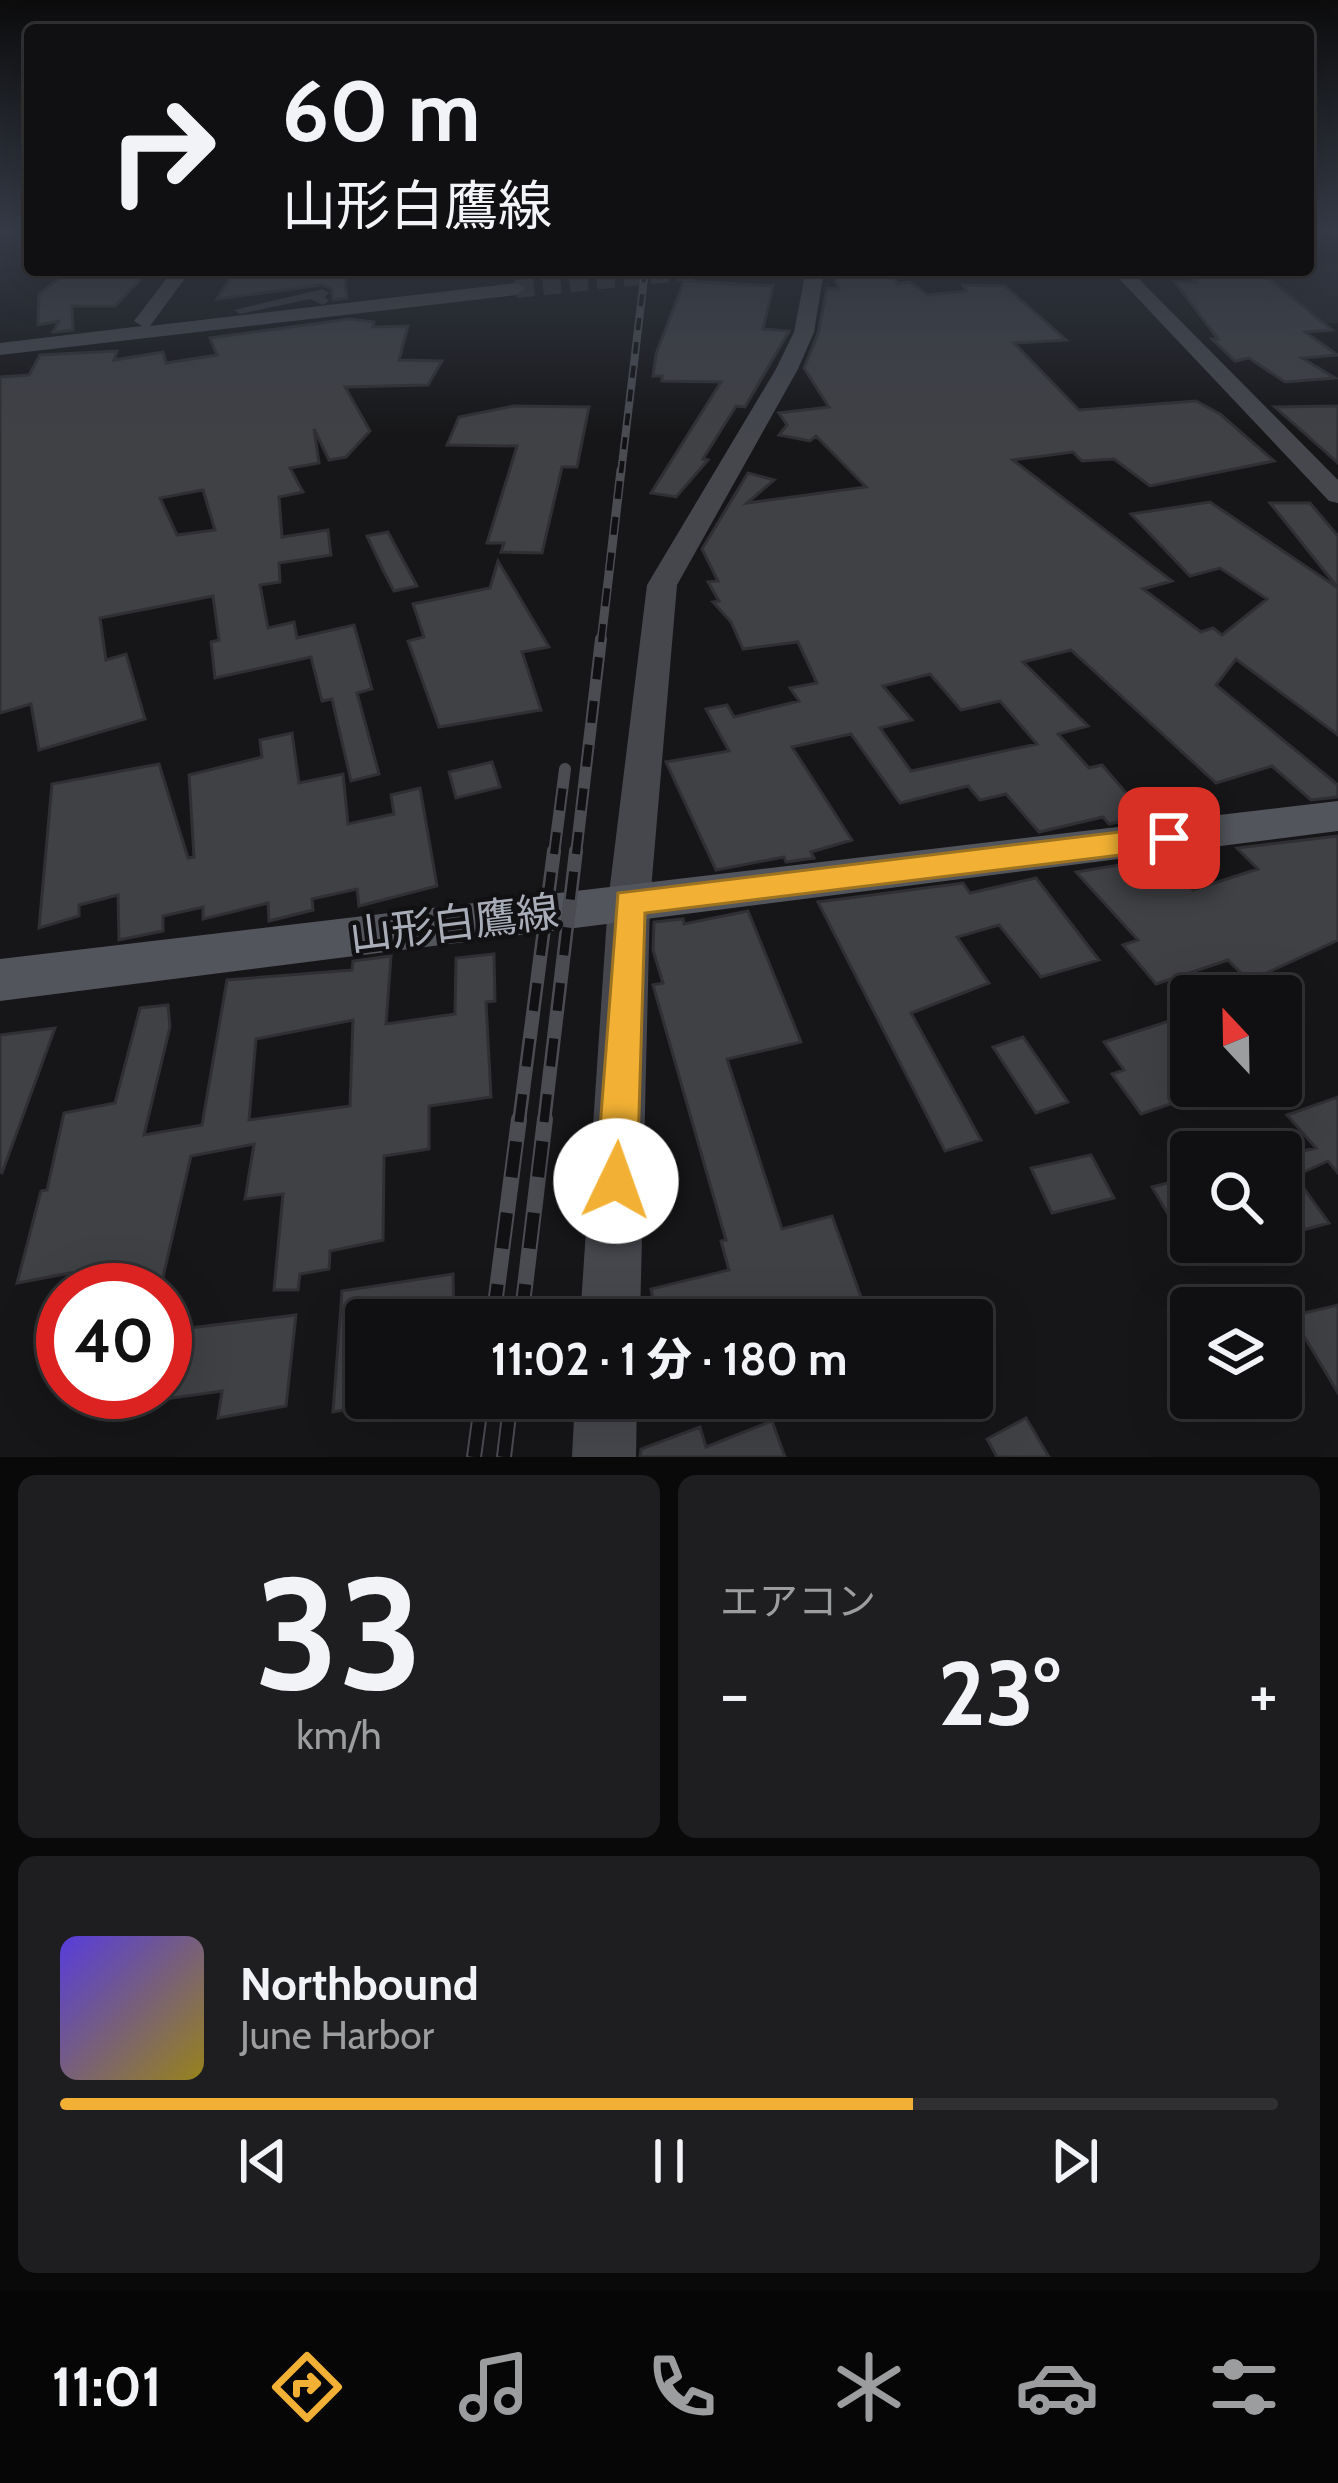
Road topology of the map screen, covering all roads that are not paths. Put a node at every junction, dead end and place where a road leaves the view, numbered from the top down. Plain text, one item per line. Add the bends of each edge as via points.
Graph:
1 (160, 300) edge
2 (336, 300) edge
3 (392, 300) edge
4 (810, 300) edge
5 (1149, 300) edge
6 (144, 321) junction
7 (0, 344) edge
8 (1338, 495) edge
9 (1338, 816) edge
10 (629, 902) junction
11 (0, 980) edge
12 (611, 1299) edge
13 (606, 1419) edge
14 (604, 1457) edge

1 - 6 street
2 - 6 street
3 - 7 street
4 - 10 street via 787,369 662,585
5 - 8 street
6 - 7 street
9 - 10 main road, 山形白鷹線
10 - 11 main road, 山形白鷹線
10 - 12 street
13 - 14 street

